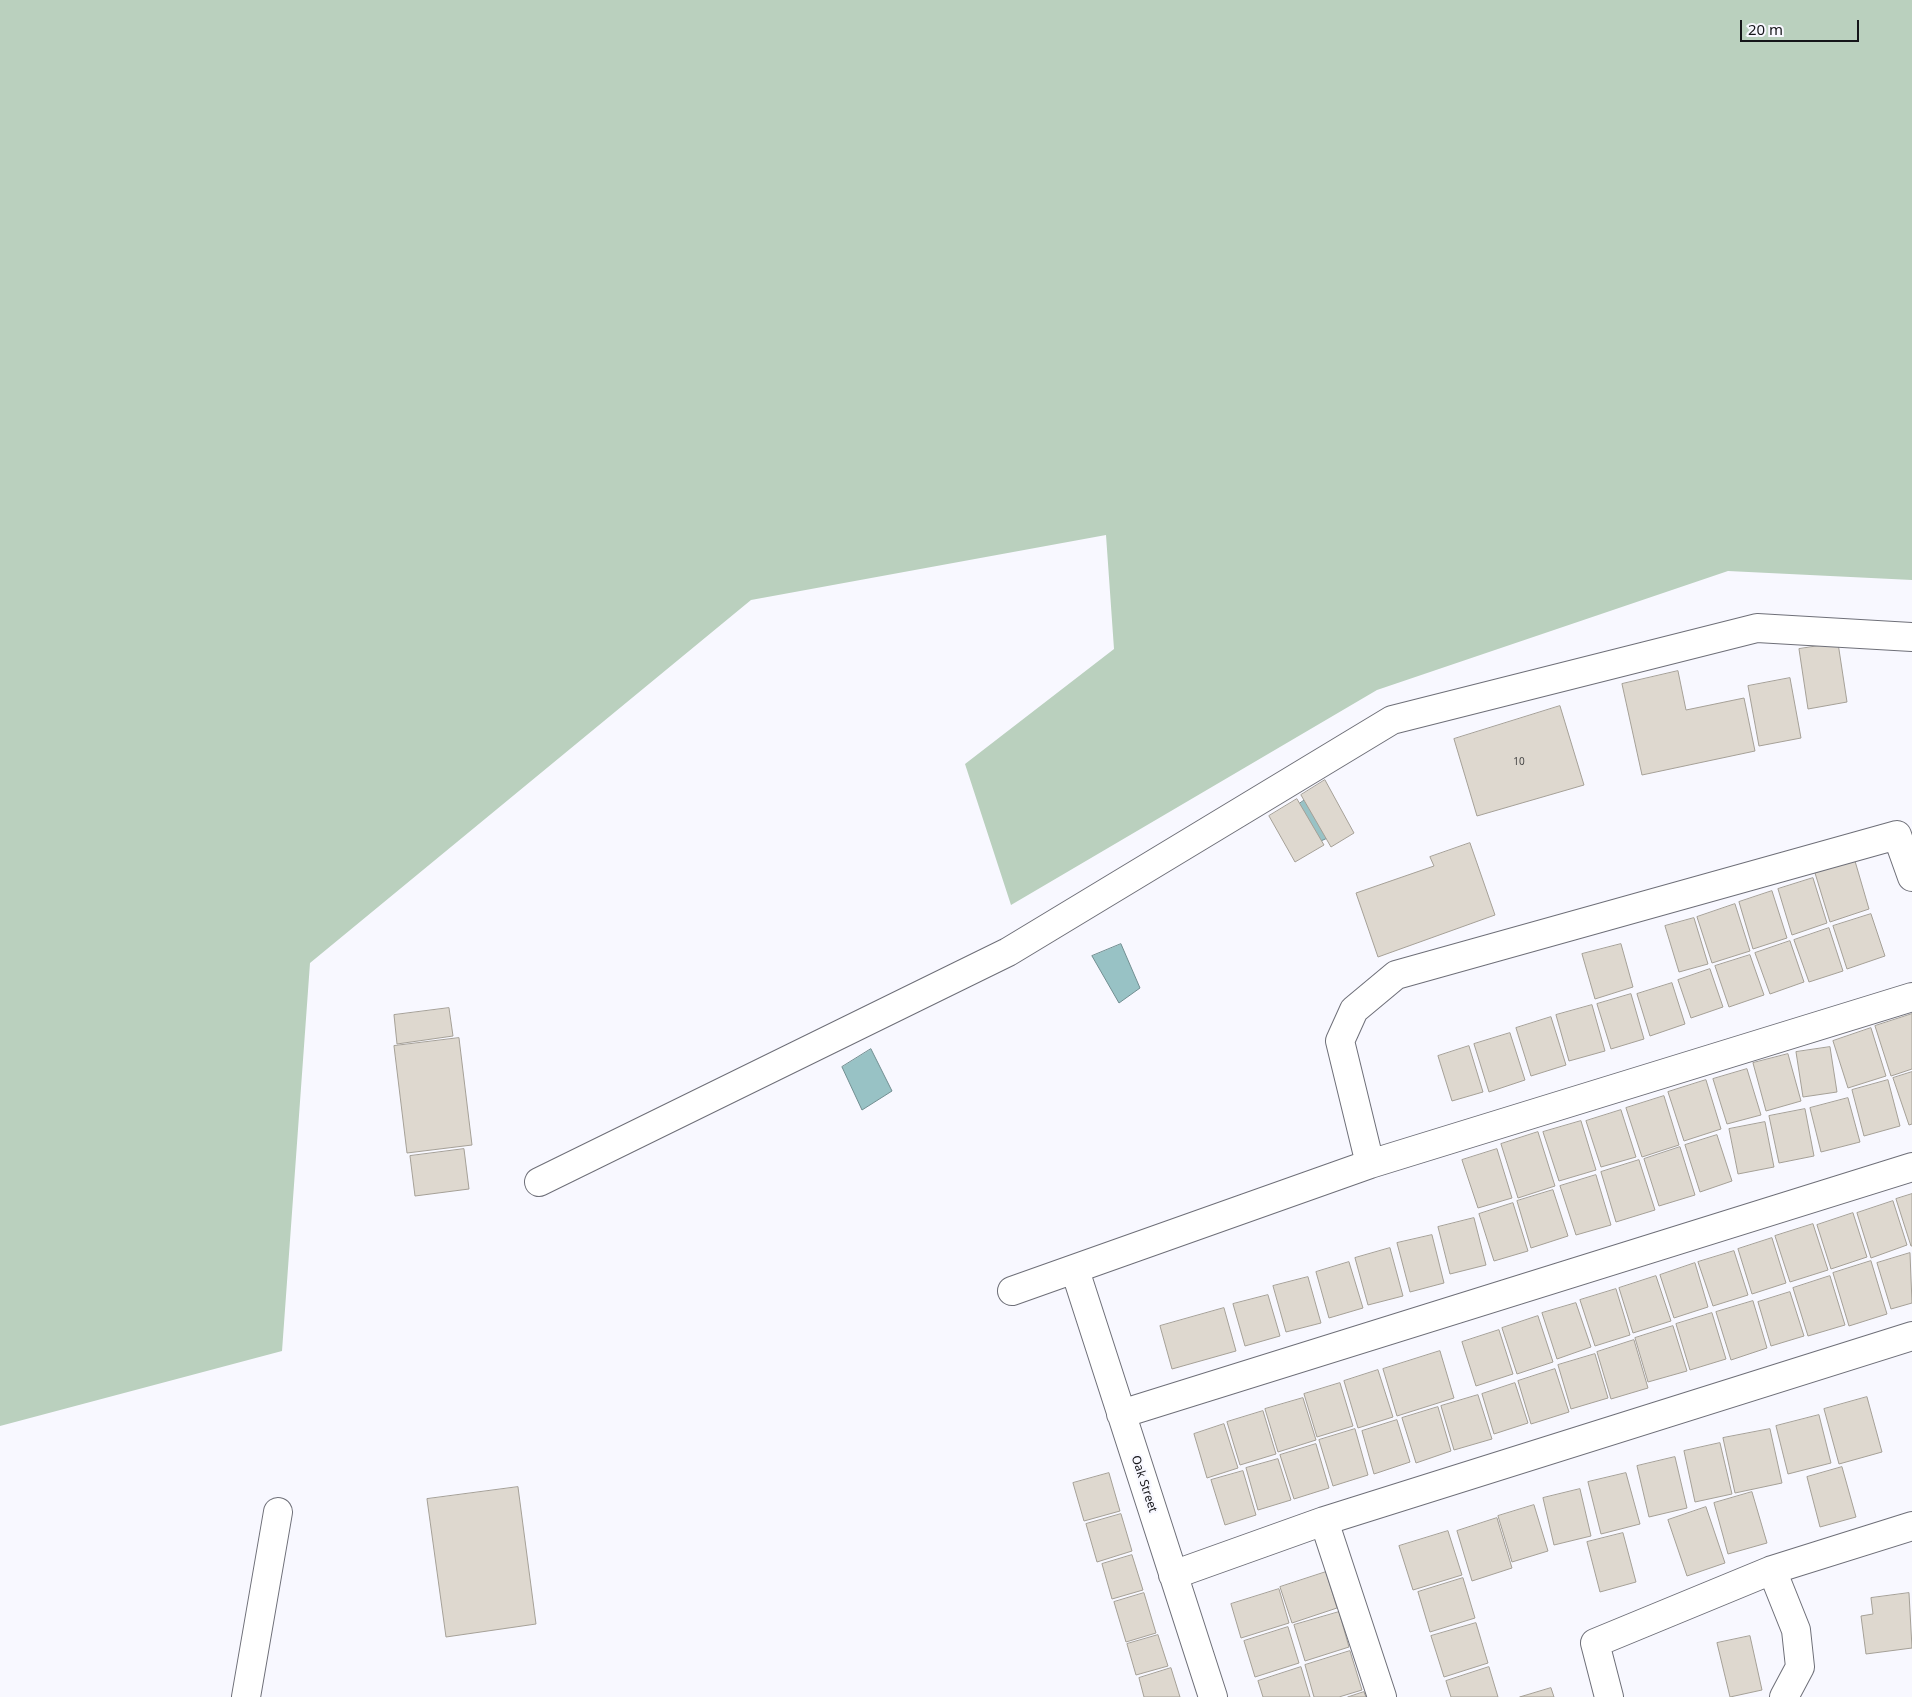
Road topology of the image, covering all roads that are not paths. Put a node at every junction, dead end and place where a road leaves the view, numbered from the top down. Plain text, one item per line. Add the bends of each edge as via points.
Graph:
1 (1912, 636) edge
2 (1912, 877) edge
3 (1912, 996) edge
4 (1370, 1164) junction
5 (1912, 1167) edge
6 (539, 1182) dead end
7 (1075, 1270) junction
8 (1012, 1292) dead end
9 (1911, 1338) edge
10 (1121, 1414) junction
11 (278, 1512) dead end
12 (1324, 1520) junction
13 (1912, 1526) edge
14 (1772, 1570) junction
15 (1173, 1575) junction
16 (246, 1697) edge
17 (1213, 1697) edge
18 (1382, 1697) edge
19 (1609, 1697) edge
20 (1784, 1697) edge

1 - 6 street via 1757,628 1392,720 1008,952
2 - 4 street via 1897,834 1396,975 1354,1010 1340,1041
3 - 4 street
4 - 7 street
5 - 10 street
7 - 8 street
7 - 10 street, Oak Street
9 - 12 street
10 - 15 street, Oak Street
11 - 16 street
12 - 15 street
12 - 18 street
13 - 14 street
14 - 19 street via 1595,1643
14 - 20 street via 1796,1630 1800,1667
15 - 17 street, Oak Street

